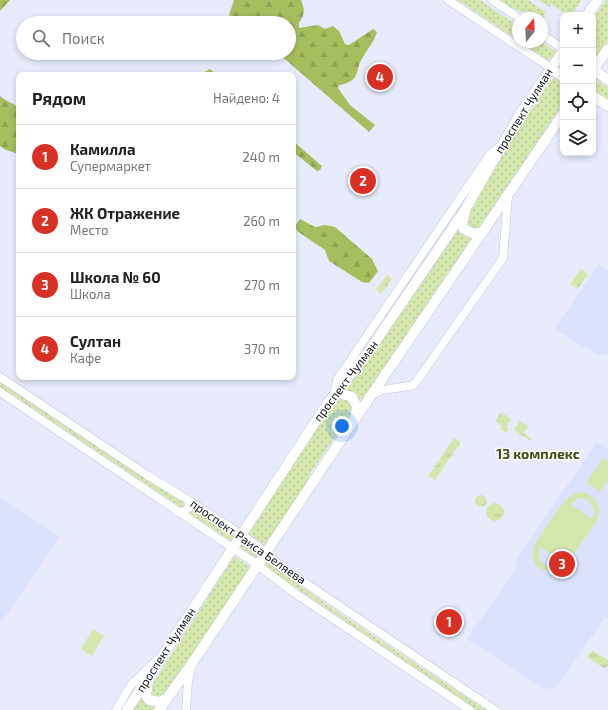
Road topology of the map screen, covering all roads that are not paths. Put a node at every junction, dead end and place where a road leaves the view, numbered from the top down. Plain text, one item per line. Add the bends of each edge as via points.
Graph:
1 (448, 0) edge
2 (492, 0) edge
3 (598, 0) edge
4 (589, 12) edge
5 (512, 13) edge
6 (548, 39) edge
7 (560, 48) edge
8 (608, 49) edge
9 (560, 54) edge
10 (596, 66) edge
11 (551, 68) junction
12 (596, 72) edge
13 (560, 75) edge
14 (608, 80) edge
15 (596, 98) edge
16 (608, 106) edge
17 (560, 118) edge
18 (502, 144) junction
19 (508, 196) junction
20 (465, 210) junction
21 (482, 232) junction
22 (0, 377) edge
23 (0, 392) edge
24 (374, 394) junction
25 (334, 395) junction
26 (355, 419) junction
27 (188, 500) junction
28 (177, 512) junction
29 (242, 535) junction
30 (233, 549) junction
31 (267, 553) junction
32 (258, 566) junction
33 (165, 652) junction
34 (193, 662) junction
35 (149, 678) junction
36 (166, 699) junction
37 (116, 710) edge
38 (127, 710) edge
39 (159, 710) edge
40 (186, 710) edge
41 (470, 710) edge
42 (495, 710) edge

1 - 11 street
2 - 5 street
3 - 4 main road
6 - 7 street
8 - 10 main road
9 - 11 main road, проспект Чулман
11 - 13 main road
11 - 18 main road, проспект Чулман
12 - 14 main road
15 - 16 main road
17 - 19 main road
18 - 20 main road, проспект Чулман
18 - 25 street via 488,157 337,380
19 - 21 main road
19 - 24 street via 503,258 414,386 383,390
20 - 21 main road via 462,225 464,229 474,234
20 - 25 main road, проспект Чулман via 369,351
21 - 24 main road
22 - 27 street, проспект Раиса Беляева via 140,471
23 - 28 street, проспект Раиса Беляева
24 - 26 main road
25 - 26 main road via 342,394 352,398 357,407
25 - 29 main road, проспект Чулман
26 - 31 main road
27 - 28 street via 189,508
27 - 29 street, проспект Раиса Беляева
28 - 30 street, проспект Раиса Беляева
29 - 30 main road, проспект Чулман
29 - 31 street, проспект Раиса Беляева
30 - 32 street, проспект Раиса Беляева
30 - 33 main road, проспект Чулман
31 - 32 main road
31 - 42 street, проспект Раиса Беляева via 280,566
32 - 34 main road
32 - 41 street, проспект Раиса Беляева
33 - 35 main road, проспект Чулман
33 - 37 street via 131,685
34 - 36 main road
34 - 40 street via 188,681
35 - 36 main road via 146,688 149,700 160,702
35 - 38 main road, проспект Чулман
36 - 39 main road

